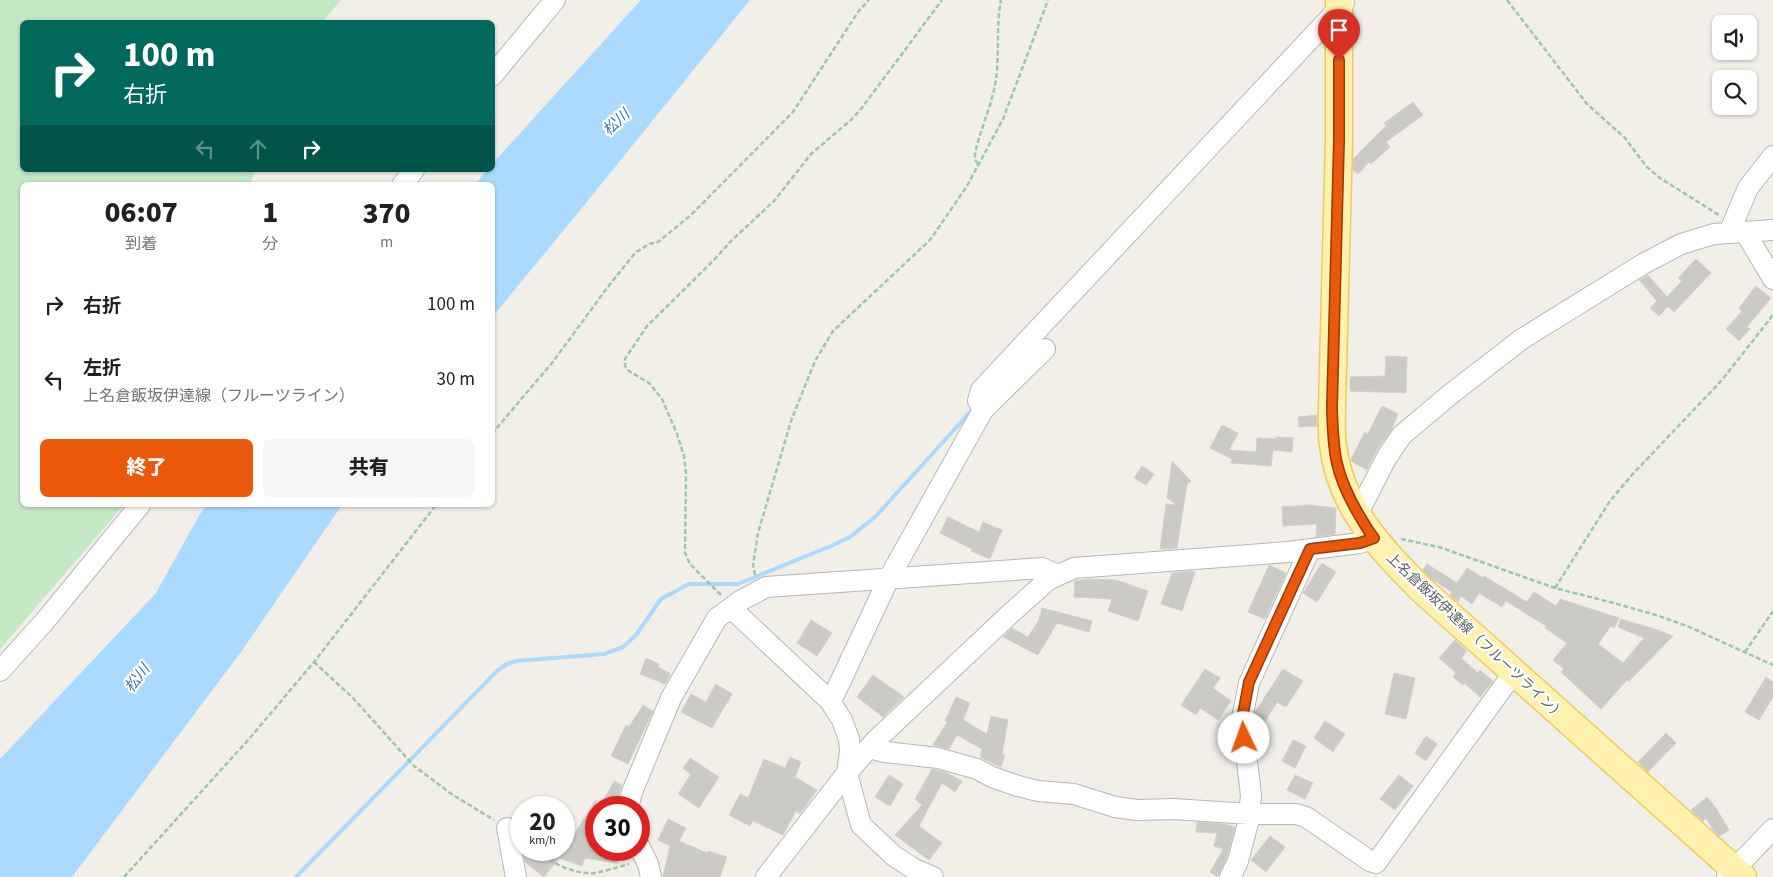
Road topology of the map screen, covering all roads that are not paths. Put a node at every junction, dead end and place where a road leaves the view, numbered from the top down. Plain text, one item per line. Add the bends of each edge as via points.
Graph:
1 (555, 0) edge
2 (1342, 3) edge
3 (495, 72) edge
4 (1773, 156) edge
5 (412, 172) edge
6 (404, 182) edge
7 (1736, 230) junction
8 (1773, 230) edge
9 (1773, 279) edge
10 (1045, 349) dead end
11 (983, 410) junction
12 (138, 507) edge
13 (1358, 513) junction
14 (1379, 544) junction
15 (1310, 549) junction
16 (1058, 575) junction
17 (890, 578) junction
18 (731, 608) junction
19 (0, 671) edge
20 (1514, 672) junction
21 (830, 701) junction
22 (870, 748) junction
23 (847, 773) junction
24 (631, 796) edge
25 (1249, 814) junction
26 (507, 828) road end
27 (1773, 829) edge
28 (1735, 874) edge
29 (516, 877) edge
30 (766, 877) edge
31 (933, 877) edge
32 (1230, 877) edge

1 - 3 street
2 - 11 street via 981,390 978,400
2 - 13 main road, 上名倉飯坂伊達線（フルーツライン） via 1332,445 1338,472
4 - 7 street via 1748,188
5 - 6 street
7 - 8 street
7 - 9 street
7 - 13 street via 1681,244 1522,339 1402,435
10 - 11 street
11 - 17 street
12 - 19 street
13 - 14 main road, 上名倉飯坂伊達線（フルーツライン）
14 - 15 street
14 - 20 main road, 上名倉飯坂伊達線（フルーツライン） via 1422,590
15 - 16 street via 1074,568
15 - 25 street via 1249,682 1242,719 1251,795
16 - 17 street via 1042,568
16 - 22 street via 1010,614
17 - 18 street via 766,587
17 - 21 street
18 - 21 street
18 - 24 street via 717,618 670,698
20 - 25 street via 1376,863 1306,817
20 - 28 main road, 上名倉飯坂伊達線（フルーツライン）
21 - 23 street via 849,739
22 - 23 street
22 - 25 street via 938,758 978,769 1018,786 1074,794 1115,807
23 - 30 street
23 - 31 street via 861,825 894,856 914,870
25 - 32 street via 1238,860
26 - 29 street
27 - 28 street

